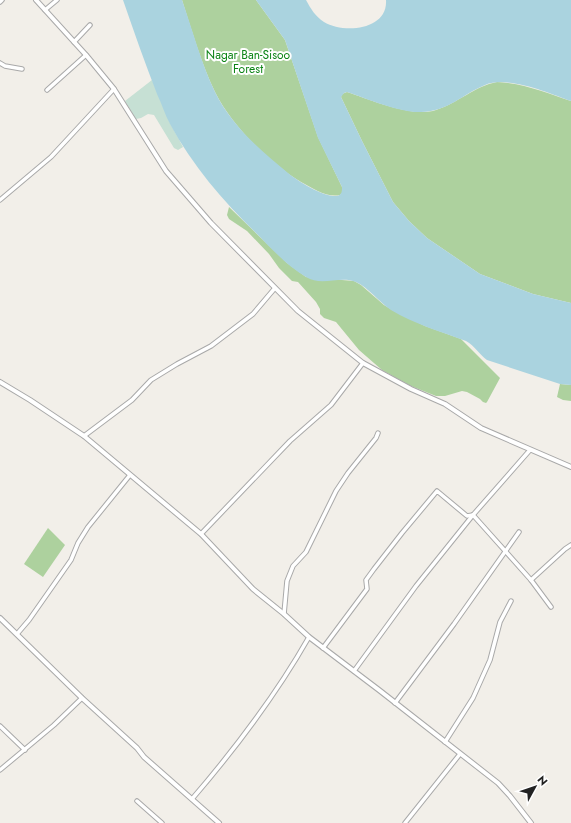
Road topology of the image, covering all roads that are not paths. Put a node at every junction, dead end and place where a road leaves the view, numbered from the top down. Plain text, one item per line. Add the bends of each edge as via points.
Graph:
1 (2, 0) edge
2 (36, 0) edge
3 (57, 0) edge
4 (0, 2) edge
5 (46, 10) junction
6 (90, 25) dead end
7 (74, 42) junction
8 (86, 55) junction
9 (0, 63) edge
10 (22, 69) dead end
11 (114, 89) junction
12 (47, 90) dead end
13 (0, 200) edge
14 (275, 288) junction
15 (363, 363) junction
16 (0, 382) edge
17 (378, 433) dead end
18 (84, 436) junction
19 (530, 450) junction
20 (571, 467) edge
21 (130, 475) junction
22 (473, 515) junction
23 (518, 532) dead end
24 (201, 534) junction
25 (571, 545) edge
26 (505, 551) junction
27 (532, 580) junction
28 (510, 601) dead end
29 (551, 607) dead end
30 (284, 614) junction
31 (0, 618) edge
32 (18, 634) junction
33 (309, 637) junction
34 (323, 648) junction
35 (354, 671) junction
36 (82, 698) junction
37 (394, 702) junction
38 (0, 726) edge
39 (445, 742) junction
40 (25, 750) junction
41 (460, 754) junction
42 (0, 770) edge
43 (192, 799) junction
44 (137, 801) dead end
45 (162, 823) edge
46 (219, 823) edge
47 (405, 823) edge
48 (531, 823) edge

1 - 4 street
2 - 5 street
3 - 5 street
5 - 7 street
6 - 7 street
7 - 8 street
8 - 11 street
8 - 12 street
9 - 10 street
11 - 13 street via 51,157
11 - 14 street via 166,171 211,223
14 - 15 street via 298,311
14 - 18 street via 252,314 211,346 151,380 132,400
15 - 19 street via 445,404 481,428
15 - 24 street via 331,405 290,441
16 - 18 street
17 - 30 street via 336,491 306,552 293,566 287,581
18 - 21 street
19 - 20 street
19 - 22 street
21 - 24 street
21 - 32 street via 88,528 71,560
22 - 26 street
22 - 34 street via 467,516 437,491 366,580 367,589
22 - 35 street via 416,586
23 - 26 street
24 - 30 street via 253,589
25 - 27 street
26 - 27 street
26 - 37 street via 454,624
27 - 29 street
28 - 39 street via 500,622 490,660 473,698
30 - 33 street
31 - 32 street
32 - 36 street
33 - 34 street
33 - 43 street via 267,703
34 - 35 street
35 - 37 street
36 - 40 street
36 - 43 street
37 - 39 street
38 - 40 street
39 - 41 street
40 - 42 street
41 - 47 street
41 - 48 street via 498,783
43 - 46 street
44 - 45 street

